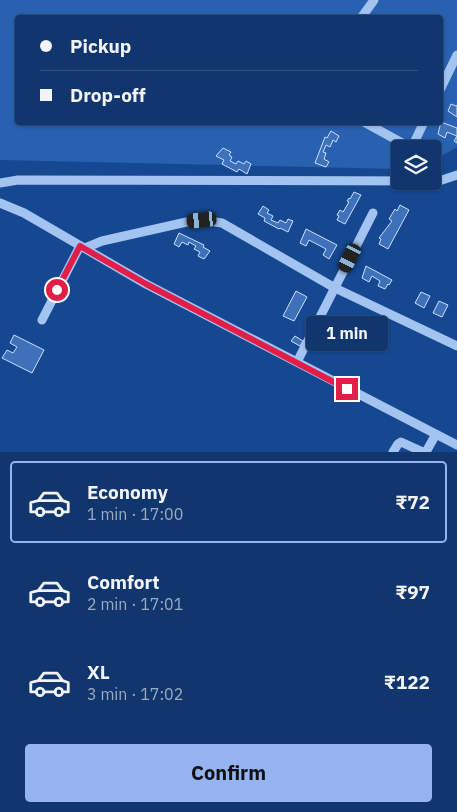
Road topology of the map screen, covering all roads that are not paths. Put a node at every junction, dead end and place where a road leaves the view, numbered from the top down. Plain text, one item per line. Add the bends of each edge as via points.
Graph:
1 (374, 0) edge
2 (363, 15) edge
3 (457, 55) edge
4 (443, 84) edge
5 (369, 125) edge
6 (423, 125) edge
7 (396, 140) edge
8 (416, 140) edge
9 (457, 175) edge
10 (441, 180) edge
11 (391, 182) edge
12 (0, 183) edge
13 (0, 203) edge
14 (373, 213) dead end
15 (83, 247) junction
16 (335, 288) junction
17 (42, 320) dead end
18 (457, 346) edge
19 (297, 362) junction
20 (436, 434) junction
21 (457, 444) edge
22 (393, 452) edge
23 (425, 452) edge

1 - 2 lane
3 - 4 lane
5 - 7 lane
6 - 8 lane
9 - 10 lane
11 - 12 lane via 18,180
13 - 15 lane
14 - 16 lane
15 - 16 lane via 191,221 213,221 222,223
15 - 17 lane
15 - 19 lane via 146,284
16 - 18 lane
16 - 19 lane
19 - 20 lane
20 - 21 lane
20 - 23 lane
22 - 23 lane via 401,442

